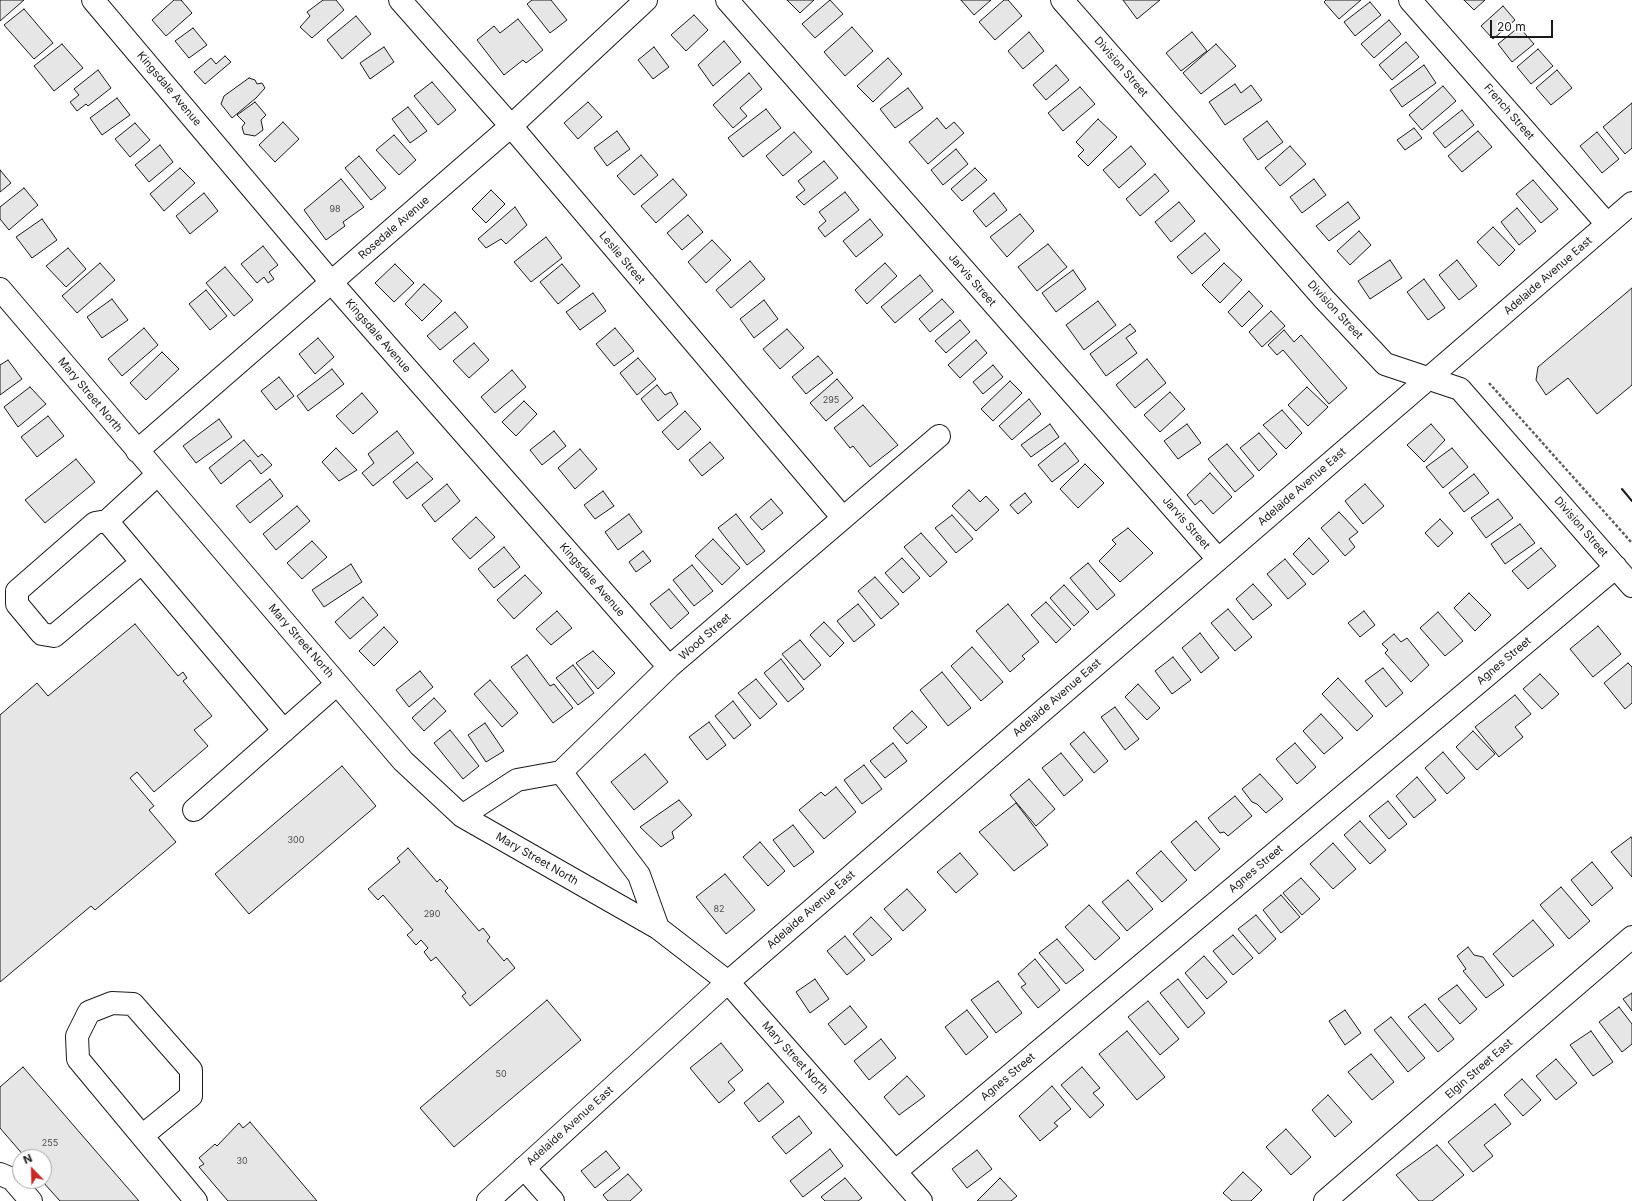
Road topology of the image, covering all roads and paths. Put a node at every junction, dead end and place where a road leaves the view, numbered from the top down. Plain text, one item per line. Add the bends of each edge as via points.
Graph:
1 (93, 0) edge
2 (400, 0) edge
3 (646, 0) edge
4 (727, 0) edge
5 (1062, 0) edge
6 (1410, 0) edge
7 (510, 126) junction
8 (1632, 203) edge
9 (1607, 224) junction
10 (332, 283) junction
11 (0, 289) edge
12 (1429, 378) junction
13 (1488, 384) dead end
14 (939, 436) dead end
15 (137, 451) junction
16 (158, 475) junction
17 (843, 518) junction
18 (107, 521) junction
19 (1632, 542) edge
20 (1218, 559) junction
21 (141, 563) junction
22 (1616, 567) junction
23 (1632, 586) edge
24 (669, 667) junction
25 (337, 684) junction
26 (284, 731) junction
27 (561, 772) junction
28 (194, 810) dead end
29 (462, 816) junction
30 (658, 928) junction
31 (1632, 937) edge
32 (728, 982) junction
33 (142, 1136) junction
34 (524, 1168) junction
35 (896, 1171) junction
36 (0, 1174) edge
37 (31, 1201) edge
38 (196, 1201) edge
39 (488, 1201) edge
40 (552, 1201) edge
41 (921, 1201) edge
42 (1325, 1201) edge

1 - 10 street, Kingsdale Avenue
2 - 7 street, Leslie Street
3 - 7 street, Rosedale Avenue
4 - 20 street, Jarvis Street
5 - 12 street, Division Street via 1324,299 1386,364
6 - 9 street, French Street
7 - 10 street, Rosedale Avenue
7 - 17 street, Leslie Street
8 - 9 street, Adelaide Avenue East
9 - 12 street, Adelaide Avenue East
10 - 15 street, Rosedale Avenue
10 - 24 street, Kingsdale Avenue
11 - 15 street, Mary Street North
12 - 20 street, Adelaide Avenue East
12 - 22 street, Division Street via 1460,389
13 - 19 path
14 - 17 street, Wood Street
15 - 16 street, Mary Street North
16 - 18 street
16 - 25 street, Mary Street North
17 - 24 street, Wood Street
18 - 21 street
18 - 21 street via 96,523 17,591 17,604 42,634 54,636
20 - 32 street, Adelaide Avenue East
21 - 26 street
22 - 23 street, Division Street
22 - 35 street, Agnes Street
24 - 27 street, Wood Street
25 - 26 street
25 - 29 street, Mary Street North via 403,761
26 - 28 street
27 - 29 street via 517,780
27 - 30 street via 640,875
29 - 30 street, Mary Street North
30 - 32 street, Mary Street North
31 - 42 street, Elgin Street East
32 - 34 street, Adelaide Avenue East
32 - 35 street, Mary Street North
33 - 33 street via 78,1059 77,1036 89,1012 112,1002 133,1004 191,1070 191,1096
33 - 38 street
34 - 39 street, Adelaide Avenue East
34 - 40 street
35 - 41 street, Mary Street North
36 - 37 street via 12,1179

